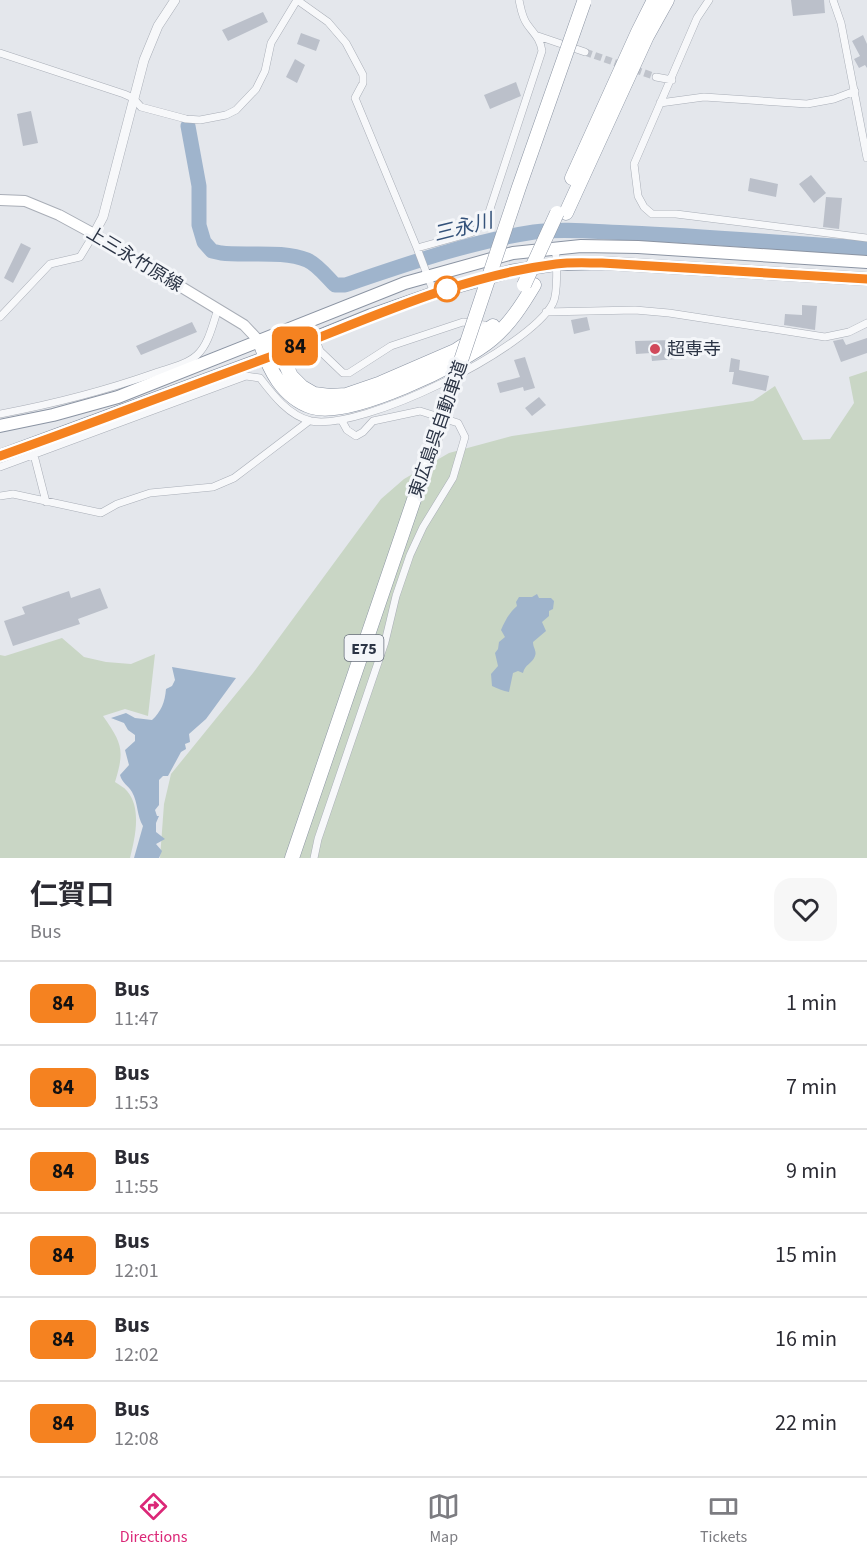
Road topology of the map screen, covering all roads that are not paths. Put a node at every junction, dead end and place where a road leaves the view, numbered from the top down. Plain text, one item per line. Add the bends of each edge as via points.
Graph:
1 (175, 0) edge
2 (519, 0) edge
3 (654, 0) edge
4 (667, 0) edge
5 (709, 0) edge
6 (832, 0) edge
7 (585, 1) edge
8 (538, 36) junction
9 (585, 52) tunnel mouth
10 (0, 53) edge
11 (656, 77) tunnel mouth
12 (672, 80) junction
13 (855, 91) junction
14 (133, 98) junction
15 (660, 103) junction
16 (867, 158) edge
17 (0, 200) edge
18 (562, 213) junction
19 (94, 234) junction
20 (867, 238) edge
21 (417, 248) junction
22 (555, 248) junction
23 (867, 262) edge
24 (558, 264) junction
25 (427, 276) junction
26 (867, 279) edge
27 (529, 285) junction
28 (434, 293) junction
29 (218, 309) junction
30 (546, 312) junction
31 (0, 317) edge
32 (867, 323) edge
33 (484, 325) dead end
34 (506, 333) dead end
35 (315, 338) junction
36 (517, 338) junction
37 (260, 342) junction
38 (280, 352) junction
39 (266, 358) junction
40 (204, 385) junction
41 (0, 414) edge
42 (342, 420) junction
43 (309, 421) junction
44 (0, 426) edge
45 (34, 454) junction
46 (0, 456) edge
47 (0, 467) edge
48 (0, 496) edge
49 (46, 502) junction
50 (292, 858) edge
51 (314, 858) edge

1 - 14 street via 158,26
2 - 8 street via 527,23
3 - 18 highway
4 - 18 highway
5 - 12 street via 697,18
6 - 13 street via 841,23
7 - 50 highway, 東広島呉自動車道 / E75, bridge
8 - 9 street
8 - 21 street via 542,51 481,226 471,233
10 - 14 street
11 - 12 street
12 - 15 street
13 - 15 street via 807,104 704,97
13 - 16 street
14 - 19 street via 103,217
14 - 21 street via 141,107 186,119 200,120 236,110 256,89 271,43 297,0 328,22 346,43 363,75 355,98
15 - 20 street via 634,164 638,196 652,214
17 - 19 main road, 上三永竹原線 via 40,206
18 - 27 highway
19 - 29 main road, 上三永竹原線
19 - 31 street via 80,257 50,264
21 - 25 street
22 - 23 highway via 638,247
22 - 24 street
22 - 25 highway via 513,253
24 - 26 highway via 631,264
24 - 28 highway via 512,271
24 - 30 street via 554,301
25 - 28 street
25 - 37 highway
27 - 38 highway via 487,332 455,351 362,391 315,394 291,376
27 - 39 highway via 510,322 473,353 355,405 330,410 301,402 280,386
28 - 35 highway
29 - 37 main road, 上三永竹原線 via 244,325
29 - 41 street via 203,349 182,364 116,387
30 - 32 street via 669,313 825,337
30 - 36 street
33 - 35 street via 463,322 391,346 349,373 343,373 320,351
34 - 36 street
35 - 38 highway
36 - 42 street via 439,384
37 - 38 highway
37 - 39 highway
37 - 44 highway via 118,397
38 - 39 highway
39 - 40 highway
40 - 43 street via 246,376 260,378 282,405
40 - 45 street
40 - 46 highway
42 - 43 street
42 - 51 street via 356,436 373,421 420,411 458,423 465,437 453,478 410,555
43 - 49 street via 234,478 213,487 150,493 101,513
45 - 47 street
45 - 49 street
48 - 49 street via 13,494

